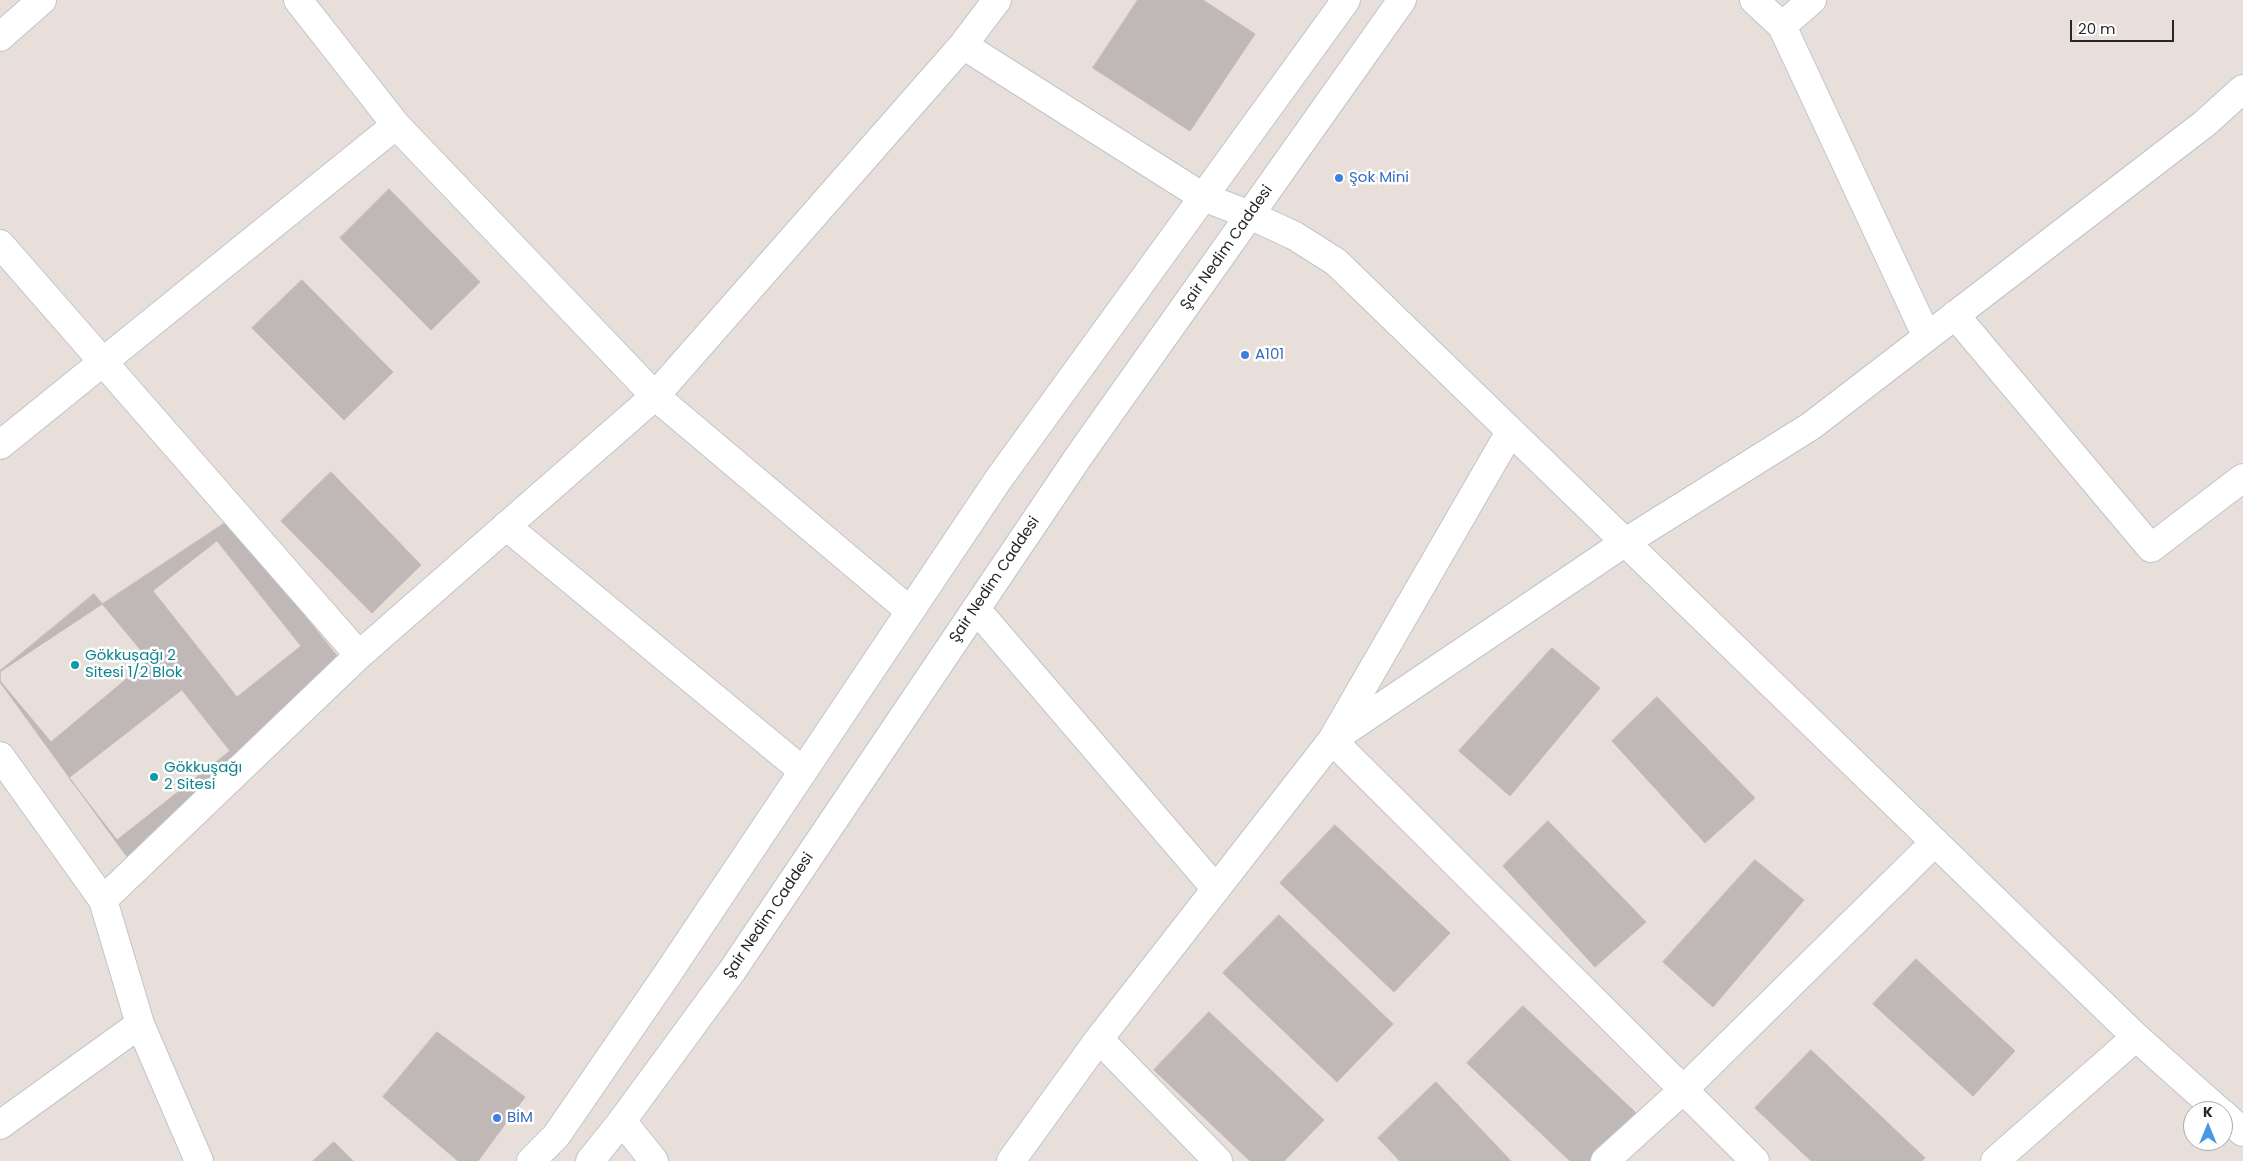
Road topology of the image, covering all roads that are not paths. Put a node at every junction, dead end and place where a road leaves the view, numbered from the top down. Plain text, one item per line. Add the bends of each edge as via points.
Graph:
1 (42, 0) edge
2 (298, 0) edge
3 (997, 0) edge
4 (1346, 0) edge
5 (1402, 0) edge
6 (1754, 0) edge
7 (1812, 0) edge
8 (1782, 26) junction
9 (0, 37) edge
10 (963, 45) junction
11 (2243, 89) edge
12 (396, 125) junction
13 (1204, 197) junction
14 (1250, 215) junction
15 (0, 244) edge
16 (1955, 315) junction
17 (1927, 337) junction
18 (104, 361) junction
19 (655, 396) junction
20 (1510, 432) junction
21 (0, 445) edge
22 (2243, 478) edge
23 (506, 526) junction
24 (1624, 543) junction
25 (976, 608) junction
26 (910, 611) junction
27 (359, 654) junction
28 (1332, 740) junction
29 (0, 756) edge
30 (803, 771) junction
31 (1935, 842) junction
32 (1216, 889) junction
33 (103, 900) junction
34 (140, 1024) junction
35 (2136, 1037) junction
36 (1099, 1039) junction
37 (1683, 1090) junction
38 (2208, 1101) edge
39 (622, 1121) junction
40 (2233, 1123) edge
41 (0, 1125) edge
42 (2243, 1132) edge
43 (1021, 1157) edge
44 (199, 1161) edge
45 (531, 1161) edge
46 (590, 1161) edge
47 (654, 1161) edge
48 (1218, 1161) edge
49 (1605, 1161) edge
50 (1755, 1161) edge
51 (1995, 1161) edge

1 - 9 street
2 - 12 street
3 - 10 street
4 - 13 street
5 - 14 street, Şair Nedim Caddesi
6 - 8 street
7 - 8 street
8 - 17 street
10 - 13 street
10 - 19 street
11 - 16 street via 2204,124
12 - 18 street
12 - 19 street
13 - 14 street
13 - 26 street via 998,480
14 - 20 street via 1295,236 1336,262
14 - 25 street, Şair Nedim Caddesi
15 - 18 street
16 - 17 street
16 - 22 street via 2152,548
17 - 24 street via 1811,426
18 - 21 street
18 - 27 street
19 - 23 street
19 - 26 street
20 - 24 street
20 - 28 street
23 - 27 street
23 - 30 street
24 - 28 street
24 - 31 street
25 - 32 street
25 - 39 street, Şair Nedim Caddesi via 732,972
26 - 30 street
27 - 33 street
28 - 32 street
28 - 37 street
29 - 33 street
30 - 45 street via 556,1136
31 - 35 street
31 - 37 street
32 - 36 street
33 - 34 street
34 - 41 street
34 - 44 street
35 - 38 street
35 - 51 street
36 - 43 street
36 - 48 street
37 - 49 street
37 - 50 street
39 - 46 street, Şair Nedim Caddesi
39 - 47 street
40 - 42 street

